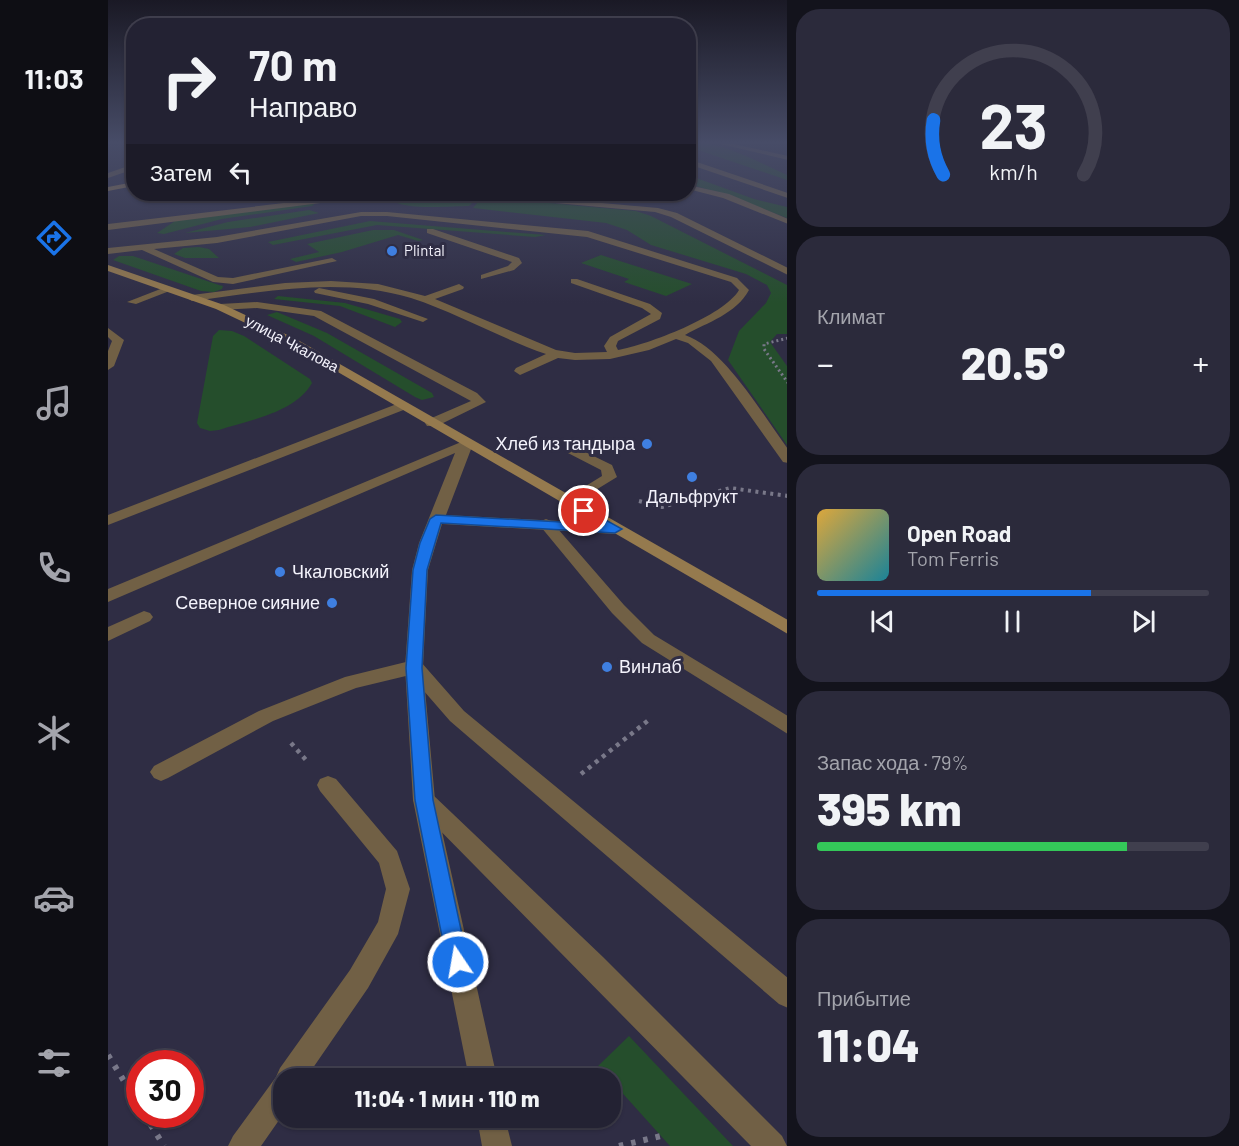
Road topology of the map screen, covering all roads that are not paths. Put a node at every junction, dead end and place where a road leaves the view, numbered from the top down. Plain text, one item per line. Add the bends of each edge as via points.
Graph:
1 (724, 195) edge
2 (318, 201) edge
3 (555, 201) edge
4 (153, 212) dead end
5 (108, 218) edge
6 (787, 222) edge
7 (108, 227) edge
8 (430, 231) dead end
9 (143, 248) junction
10 (108, 251) edge
11 (332, 261) dead end
12 (108, 268) edge
13 (787, 272) edge
14 (484, 277) dead end
15 (574, 281) dead end
16 (459, 286) dead end
17 (167, 290) junction
18 (253, 291) junction
19 (192, 298) junction
20 (424, 300) junction
21 (132, 302) dead end
22 (220, 308) junction
23 (423, 319) dead end
24 (108, 331) edge
25 (676, 335) junction
26 (556, 354) junction
27 (614, 354) junction
28 (108, 366) edge
29 (520, 371) dead end
30 (402, 406) junction
31 (432, 423) junction
32 (466, 444) junction
33 (571, 449) dead end
34 (787, 458) edge
35 (568, 502) junction
36 (436, 519) junction
37 (108, 520) edge
38 (546, 524) junction
39 (615, 529) junction
40 (108, 596) edge
41 (144, 617) dead end
42 (787, 627) edge
43 (108, 635) edge
44 (414, 668) junction
45 (787, 725) edge
46 (161, 772) dead end
47 (328, 785) road end
48 (424, 800) junction
49 (787, 994) edge
50 (297, 1068) edge
51 (481, 1068) edge
52 (273, 1104) edge
53 (493, 1128) edge
54 (243, 1146) edge
55 (497, 1146) edge
56 (772, 1146) edge

1 - 6 street
2 - 7 street
3 - 13 street via 674,215
4 - 5 street
8 - 14 street via 516,260 511,268
9 - 10 street
9 - 11 street via 216,279 233,281
9 - 25 street via 237,237 368,214 588,234 734,280 744,290 735,304
12 - 17 main road, улица Чкалова
15 - 27 street via 657,313 614,339 610,346
16 - 20 street
17 - 19 main road, улица Чкалова
17 - 21 street
18 - 19 street
18 - 20 street via 341,282
18 - 23 street via 323,291 370,301
19 - 22 main road, улица Чкалова
20 - 26 street
22 - 30 main road, улица Чкалова via 292,342
22 - 31 street via 257,304 317,313 480,402
24 - 28 street via 118,340
25 - 27 street via 641,349
25 - 34 street via 692,340 715,359
26 - 27 street
26 - 29 street
30 - 31 main road, улица Чкалова
30 - 37 street
31 - 32 main road, улица Чкалова
32 - 35 main road, улица Чкалова
32 - 36 street
32 - 40 street
33 - 35 street via 607,468 610,477
35 - 39 main road, улица Чкалова
36 - 38 street
36 - 44 street via 420,570
38 - 39 street
38 - 45 street via 648,639
39 - 42 main road, улица Чкалова
41 - 43 street
44 - 46 street via 352,682 266,716
44 - 48 street
44 - 49 street via 457,716
47 - 50 street via 389,858 398,889 390,926 360,979
48 - 51 street
48 - 56 street
52 - 54 street
53 - 55 street

